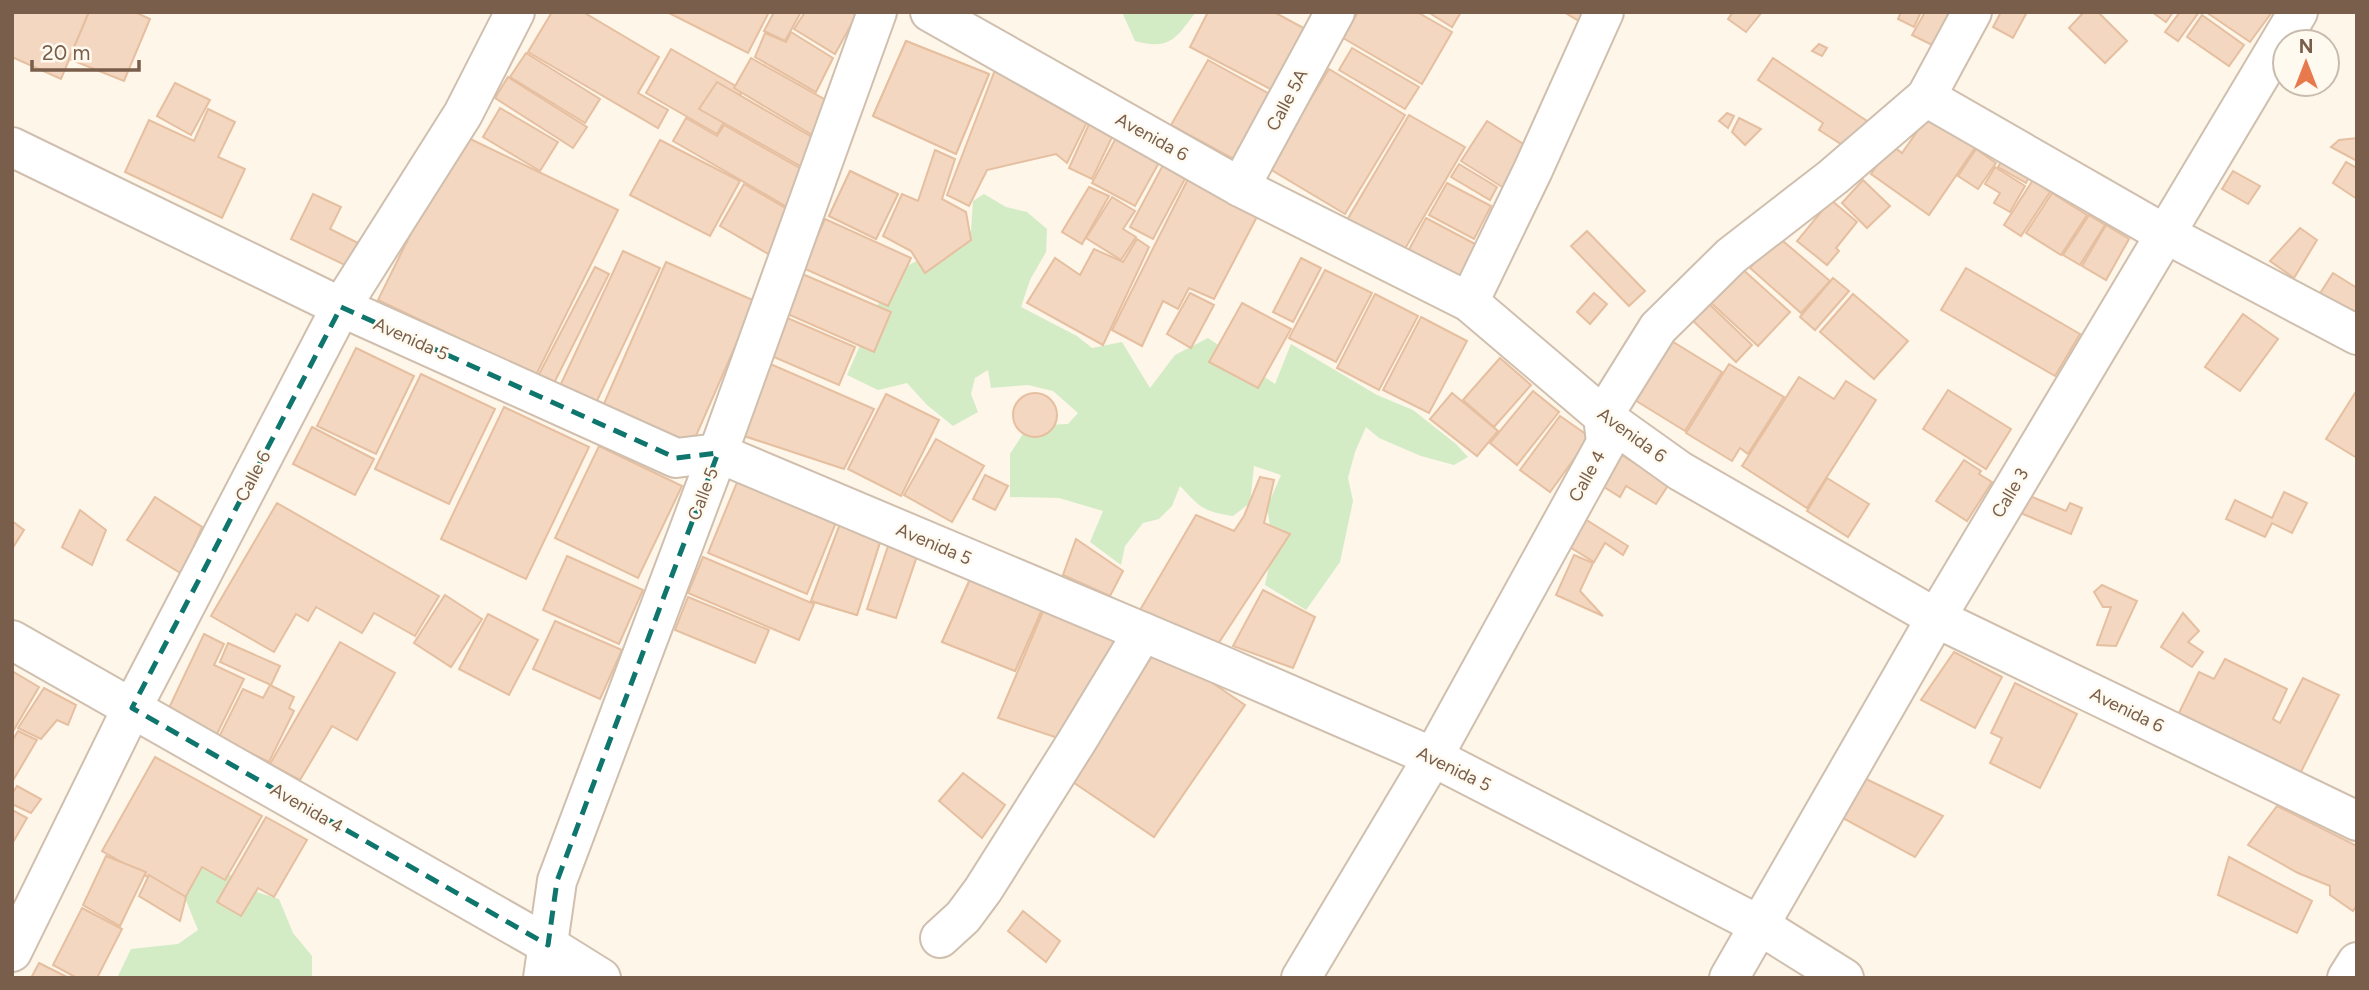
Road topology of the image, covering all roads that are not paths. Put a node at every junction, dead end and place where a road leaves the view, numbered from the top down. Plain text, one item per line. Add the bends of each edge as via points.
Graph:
1 (515, 12) edge
2 (877, 12) edge
3 (930, 12) edge
4 (1335, 12) edge
5 (1604, 12) edge
6 (1972, 12) edge
7 (2298, 12) edge
8 (1926, 97) junction
9 (12, 147) edge
10 (1240, 187) junction
11 (2165, 232) junction
12 (1469, 302) junction
13 (341, 307) junction
14 (2357, 335) edge
15 (1603, 416) junction
16 (718, 453) junction
17 (1936, 618) junction
18 (1143, 632) junction
19 (12, 640) edge
20 (132, 708) junction
21 (1433, 757) junction
22 (2357, 821) edge
23 (1759, 925) junction
24 (940, 938) dead end
25 (12, 952) edge
26 (546, 961) edge
27 (2357, 962) edge
28 (601, 978) edge
29 (1301, 978) edge
30 (1729, 978) edge
31 (1844, 978) edge
32 (2347, 978) edge

1 - 13 street, Calle 6 via 463,114
2 - 16 street, Calle 5
3 - 10 street, Avenida 6
4 - 10 street, Calle 5A
5 - 12 street
6 - 8 street
7 - 11 street, Calle 3
8 - 11 street
8 - 15 street via 1731,256 1658,327
9 - 13 street, Avenida 5
10 - 12 street, Avenida 6
11 - 14 street
11 - 17 street, Calle 3
12 - 15 street, Avenida 6
13 - 16 street, Avenida 5 via 677,458
13 - 20 street, Calle 6
15 - 17 street, Avenida 6 via 1680,471
15 - 21 street, Calle 4 via 1606,443
16 - 18 street, Avenida 5
16 - 26 street, Calle 5 via 557,881
17 - 22 street, Avenida 6
17 - 23 street, Calle 3
18 - 21 street, Avenida 5
18 - 24 street via 983,890
19 - 20 street, Avenida 4
20 - 25 street, Calle 6
20 - 26 street, Avenida 4
21 - 23 street, Avenida 5
21 - 29 street, Calle 4
23 - 30 street, Calle 3
23 - 31 street, Avenida 5
26 - 28 street, Avenida 4
27 - 32 street

